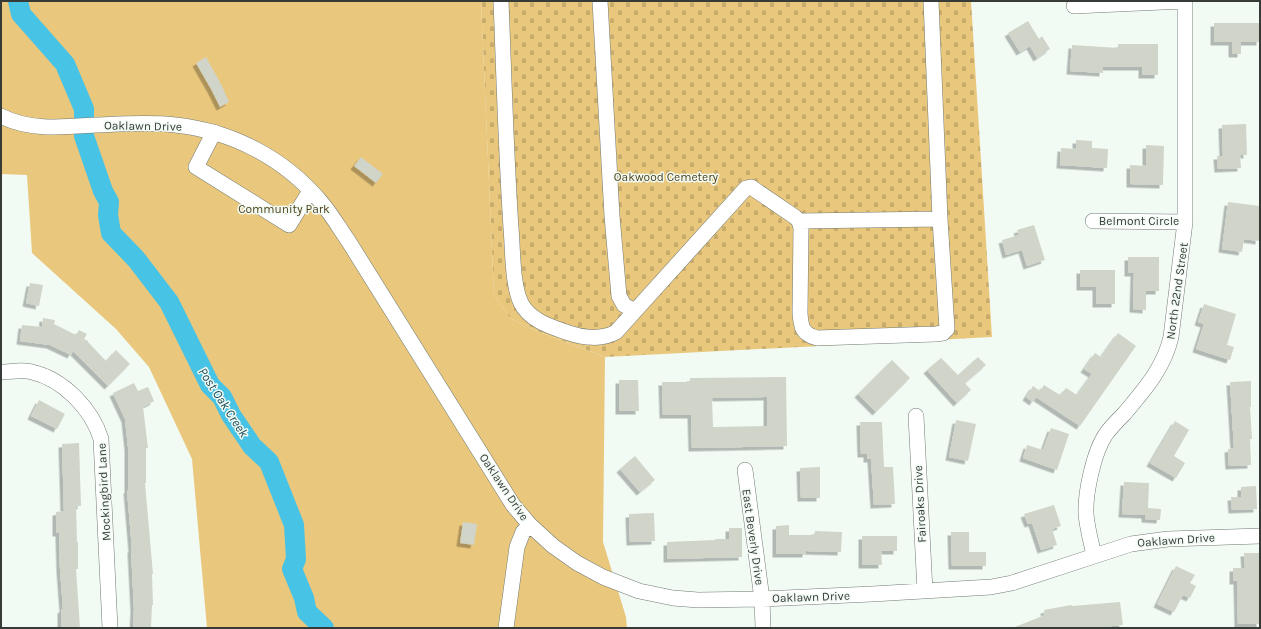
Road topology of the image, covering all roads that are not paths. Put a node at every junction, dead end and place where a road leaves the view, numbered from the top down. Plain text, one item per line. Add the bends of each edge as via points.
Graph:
1 (502, 1) edge
2 (600, 1) edge
3 (932, 1) edge
4 (1185, 1) edge
5 (1074, 6) dead end
6 (1, 116) edge
7 (214, 132) junction
8 (310, 191) junction
9 (940, 219) junction
10 (800, 221) junction
11 (1093, 221) dead end
12 (1186, 222) junction
13 (635, 311) junction
14 (1, 372) edge
15 (916, 416) dead end
16 (744, 470) dead end
17 (530, 525) junction
18 (1260, 536) edge
19 (1094, 556) junction
20 (925, 591) junction
21 (762, 599) junction
22 (110, 628) edge
23 (506, 628) edge
24 (763, 628) edge

1 - 13 street via 509,192 515,284 521,304 531,316 548,325 589,338 609,336 616,332
2 - 13 street via 619,296 624,305
3 - 9 street
4 - 5 street
4 - 12 street, North 22nd Street
6 - 7 street, Oaklawn Drive via 28,125 166,125
7 - 8 street, Oaklawn Drive via 262,153 278,163
7 - 8 street via 196,167 289,225
8 - 17 street, Oaklawn Drive via 321,202 349,242 513,505
9 - 10 street
9 - 10 street via 947,329 943,333 817,338 809,336 801,325
10 - 13 street via 758,191 751,187 746,188
11 - 12 street, Belmont Circle
12 - 19 street, North 22nd Street via 1168,348 1145,389 1100,444 1086,502
14 - 22 street, Mockingbird Lane via 31,371 58,383 87,410 98,429 101,439
15 - 20 street, Fairoaks Drive
16 - 21 street, East Beverly Drive
17 - 21 street, Oaklawn Drive via 577,563 607,579 639,591 698,600
17 - 23 street via 523,532 517,547
18 - 19 street, Oaklawn Drive via 1168,539 1130,544
19 - 20 street, Oaklawn Drive via 991,587
20 - 21 street, Oaklawn Drive
21 - 24 street, East Beverly Drive

